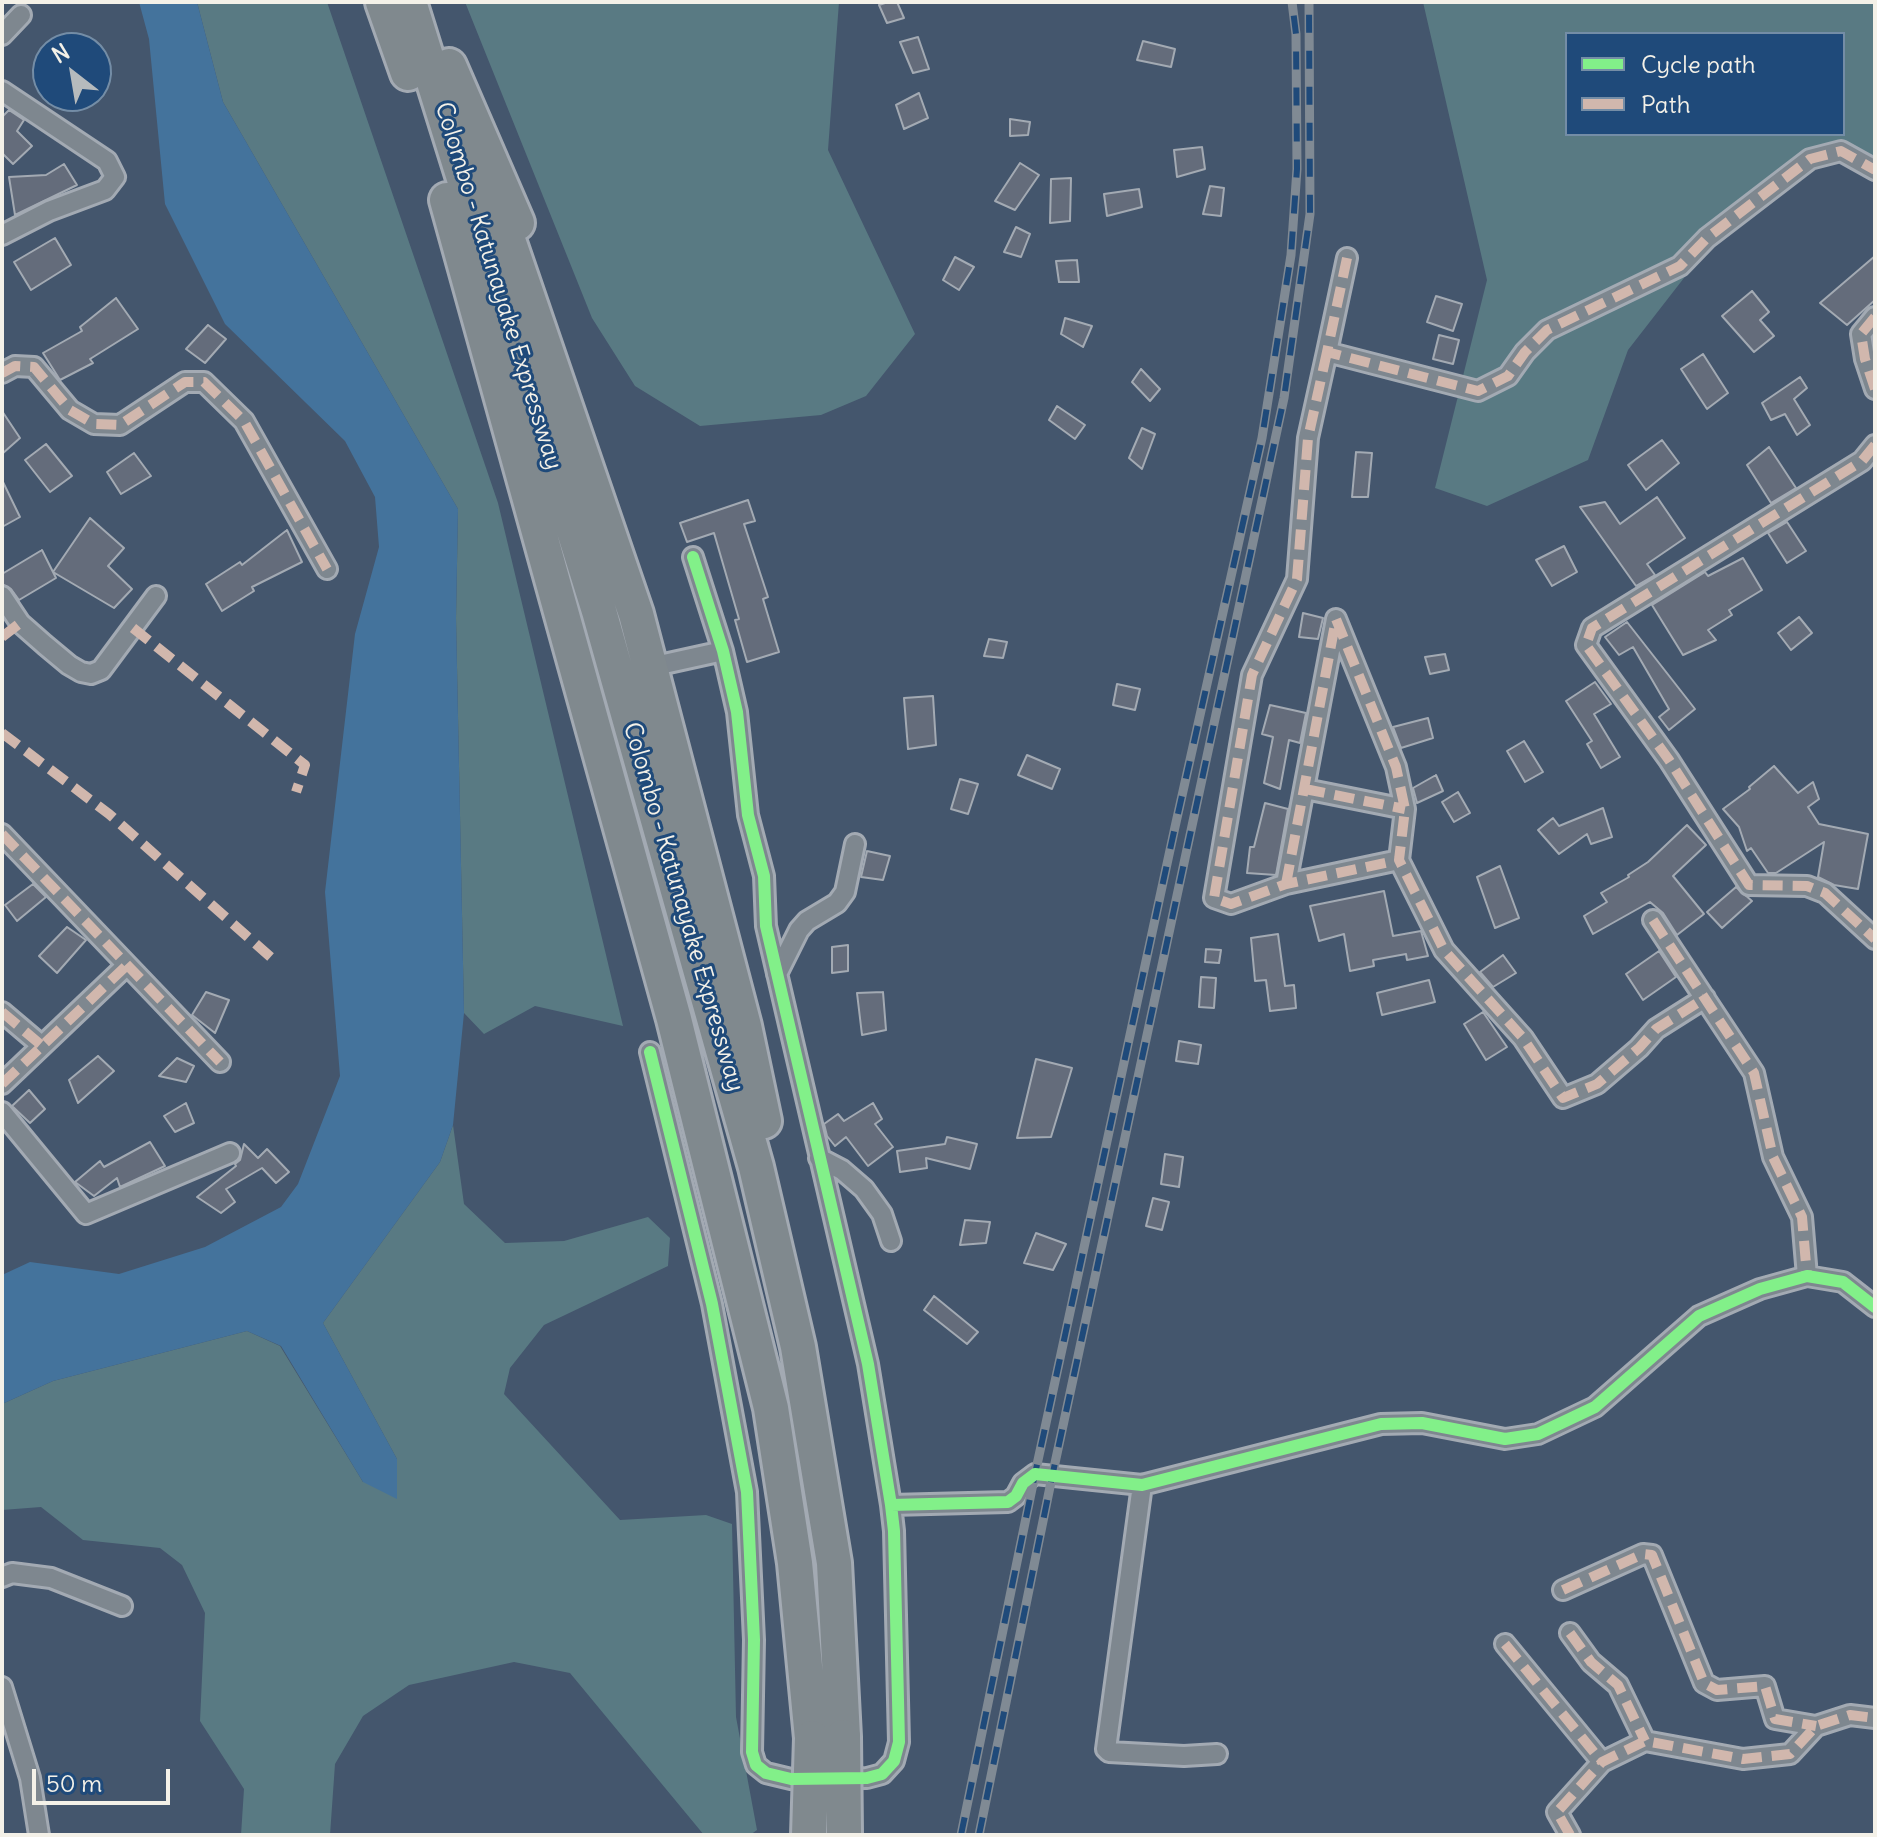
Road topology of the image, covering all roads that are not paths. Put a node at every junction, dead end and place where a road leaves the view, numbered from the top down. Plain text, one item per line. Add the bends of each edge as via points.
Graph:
1 (383, 2) edge
2 (409, 2) edge
3 (420, 2) edge
4 (21, 15) dead end
5 (2, 35) edge
6 (446, 59) junction
7 (2, 91) edge
8 (1875, 170) edge
9 (2, 235) edge
10 (1347, 258) dead end
11 (1875, 317) edge
12 (1327, 352) junction
13 (2, 373) edge
14 (1875, 389) edge
15 (1875, 445) edge
16 (693, 557) dead end
17 (327, 569) dead end
18 (2, 596) edge
19 (156, 596) dead end
20 (723, 651) junction
21 (664, 664) junction
22 (1305, 789) junction
23 (1405, 809) junction
24 (2, 834) edge
25 (855, 844) dead end
26 (1399, 860) junction
27 (1286, 884) junction
28 (1653, 920) dead end
29 (1875, 939) edge
30 (126, 966) junction
31 (777, 974) junction
32 (1705, 998) junction
33 (2, 1012) edge
34 (41, 1045) junction
35 (650, 1052) dead end
36 (220, 1062) dead end
37 (2, 1084) edge
38 (2, 1112) edge
39 (230, 1153) dead end
40 (819, 1158) junction
41 (775, 1172) junction
42 (891, 1241) dead end
43 (1807, 1276) junction
44 (782, 1280) junction
45 (1875, 1307) edge
46 (800, 1364) junction
47 (1142, 1485) junction
48 (891, 1505) junction
49 (2, 1577) edge
50 (1563, 1590) dead end
51 (122, 1606) dead end
52 (1570, 1633) dead end
53 (1505, 1644) dead end
54 (2, 1687) edge
55 (1875, 1718) edge
56 (1816, 1726) junction
57 (828, 1738) junction
58 (1645, 1741) junction
59 (1217, 1754) dead end
60 (1602, 1762) junction
61 (39, 1835) edge
62 (809, 1835) edge
63 (844, 1835) edge
64 (1570, 1835) edge

1 - 57 highway, Colombo - Katunayake Expressway via 430,136 658,958 771,1408
2 - 44 highway, Colombo - Katunayake Expressway via 599,611 756,1167
3 - 6 highway
3 - 44 highway via 618,619 752,1123
4 - 5 street
6 - 21 highway via 530,254
6 - 41 highway via 636,614 744,1026
7 - 9 street via 107,161 115,177 105,190
8 - 12 street via 1841,151 1810,159 1707,238 1680,266 1547,330 1508,376 1478,391
10 - 12 street
11 - 14 street via 1861,334
12 - 27 street via 1308,438 1297,579 1252,675 1214,898 1231,904
13 - 17 street via 15,366 34,367 70,410 94,424 120,425 185,382 204,382 244,421
15 - 29 street via 1862,461 1592,628 1586,645 1669,760 1749,885 1807,886 1825,893
16 - 20 street
18 - 19 street via 20,623 45,645 69,665 91,674 108,662
20 - 21 street
20 - 31 street
21 - 41 highway via 722,873 755,1024
22 - 23 street
22 - 23 street via 1336,619 1396,767
22 - 27 street
23 - 26 street
24 - 30 street
25 - 31 street via 845,892 799,930
26 - 27 street
26 - 32 street via 1444,950 1523,1038 1563,1098 1597,1084 1656,1029
28 - 32 street
30 - 34 street
30 - 36 street
31 - 40 street
32 - 43 street via 1754,1073 1773,1157 1802,1217
33 - 34 street
34 - 37 street
35 - 48 street via 712,1304 747,1492 754,1640 752,1752 766,1773 791,1779 867,1778 882,1774 894,1761 899,1742
38 - 39 street via 86,1214
40 - 42 street via 864,1189 882,1214
40 - 48 street via 868,1364
41 - 46 highway
43 - 45 street via 1843,1282
43 - 47 street via 1760,1289 1699,1316 1595,1407 1538,1434 1505,1439 1422,1423 1381,1424
44 - 46 highway, Colombo - Katunayake Expressway
46 - 57 highway, Colombo - Katunayake Expressway via 834,1563
47 - 48 street via 1035,1474 1008,1502
47 - 59 street via 1106,1749
49 - 51 street via 12,1573 51,1578
50 - 56 street via 1643,1554 1652,1555 1704,1683 1717,1690 1765,1686 1775,1719
52 - 58 street via 1591,1662 1618,1685
53 - 60 street
54 - 61 street via 30,1778
55 - 56 street via 1850,1715
56 - 58 street via 1790,1754 1743,1759
57 - 62 highway, Colombo - Katunayake Expressway, bridge
57 - 63 highway, Colombo - Katunayake Expressway, bridge
58 - 60 street
60 - 64 street via 1557,1812

